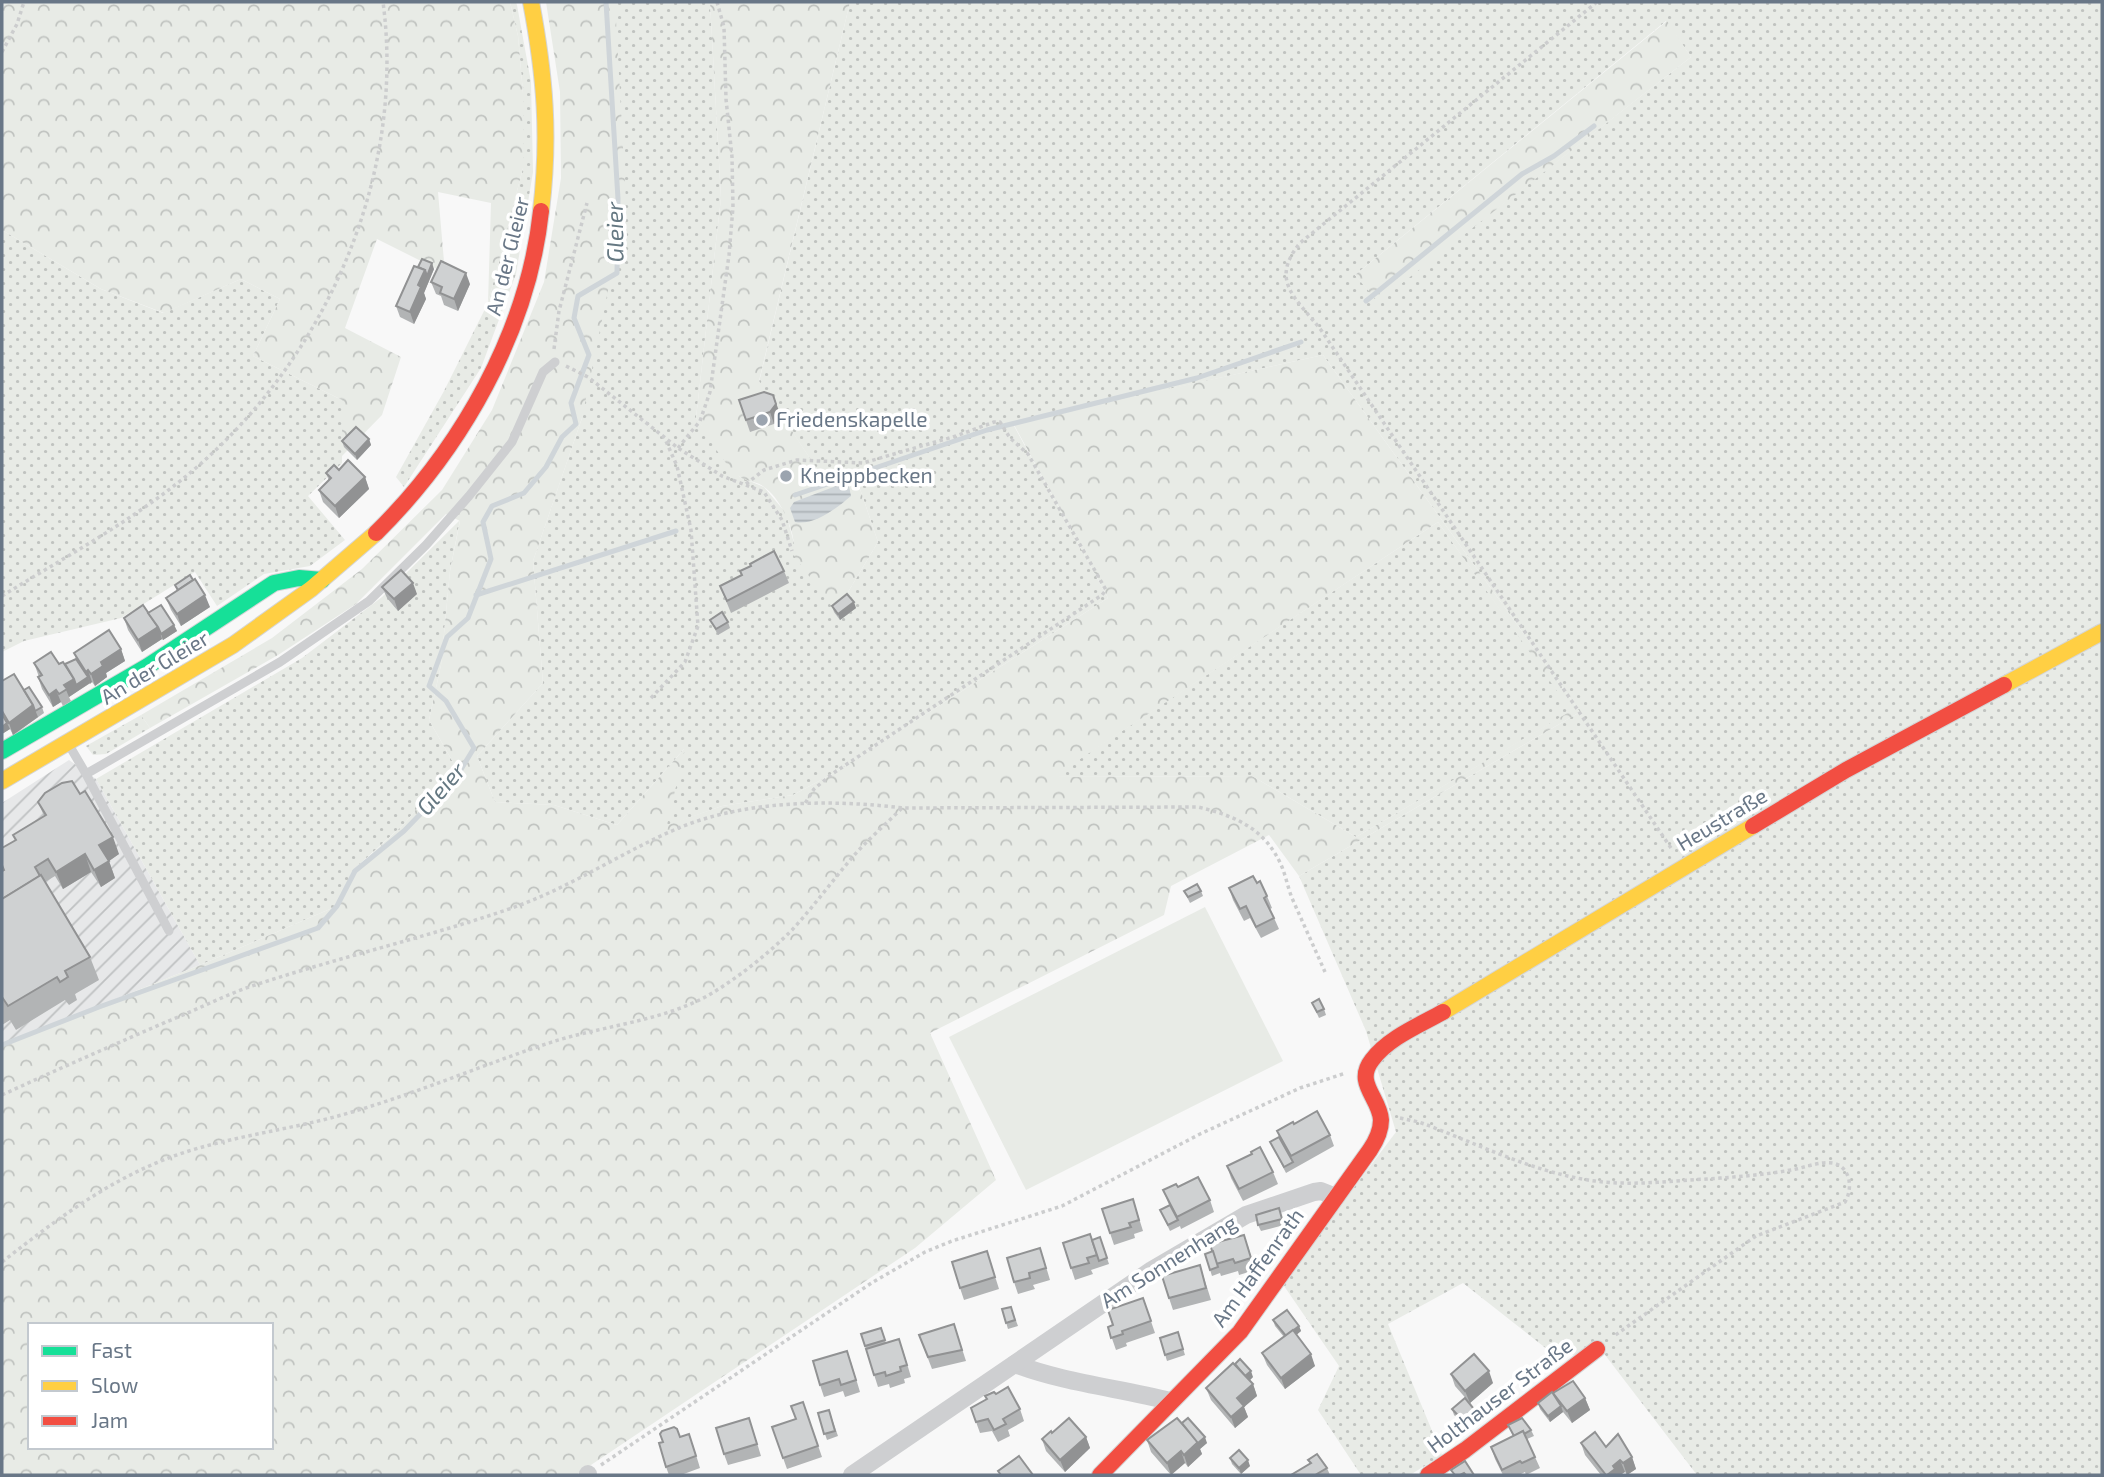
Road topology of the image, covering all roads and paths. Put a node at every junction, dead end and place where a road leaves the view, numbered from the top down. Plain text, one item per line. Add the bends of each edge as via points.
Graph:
1 (24, 2) edge
2 (383, 2) edge
3 (531, 2) edge
4 (718, 2) edge
5 (1597, 2) edge
6 (2, 52) edge
7 (587, 203) dead end
8 (555, 362) joint
9 (578, 370) dead end
10 (664, 437) junction
11 (678, 448) junction
12 (746, 484) junction
13 (792, 551) dead end
14 (322, 580) junction
15 (2, 596) edge
16 (2102, 632) edge
17 (651, 698) dead end
18 (68, 744) junction
19 (2, 751) edge
20 (86, 774) junction
21 (2, 781) edge
22 (803, 805) junction
23 (903, 807) junction
24 (1684, 868) junction
25 (169, 932) dead end
26 (1325, 972) dead end
27 (1369, 1061) junction
28 (2, 1095) edge
29 (1381, 1114) junction
30 (1336, 1197) junction
31 (2, 1262) edge
32 (1597, 1349) joint
33 (1015, 1364) junction
34 (1170, 1401) junction
35 (588, 1475) edge
36 (852, 1475) edge
37 (1100, 1475) edge
38 (1428, 1475) edge

1 - 6 path
2 - 15 path via 386,85 374,170 347,256 307,338 272,389 196,468 125,521
3 - 14 street, An der Gleier via 548,111 547,170 537,240 517,314 486,387 436,466 376,533
4 - 11 path via 724,27 732,157 729,255 710,392 700,421
5 - 24 path via 1300,243 1288,259 1285,273 1289,288
7 - 8 path via 559,311
8 - 20 lane via 543,372 512,442 426,545 369,601 280,662
9 - 10 path
10 - 11 path
10 - 17 path via 677,466 691,530 698,626 685,662
11 - 12 path via 722,476
12 - 13 path via 769,498
12 - 22 path via 764,470 797,460 863,463 999,422 1028,454 1106,590 832,774
14 - 18 street, An der Gleier via 191,673
14 - 19 street, An der Gleier via 274,583 148,666
16 - 24 street, Heustraße via 1846,770
18 - 20 lane
18 - 21 street, An der Gleier
20 - 25 lane
22 - 23 path via 857,802
22 - 28 path via 746,809 703,819 515,907 245,988
23 - 26 path via 1198,807 1224,813 1246,823 1269,843
23 - 31 path via 859,850 792,930 748,969 687,1006 553,1042 315,1123 191,1150 145,1167 65,1213
24 - 27 street, Heustraße via 1394,1041
27 - 29 street via 1367,1088
27 - 35 path via 1200,1134 1062,1206 925,1252 873,1282
29 - 30 street, Am Haffenrath via 1378,1137
29 - 32 path via 1419,1122 1542,1169 1596,1181 1724,1178 1825,1163 1845,1171 1850,1183 1845,1202 1756,1236
30 - 33 street, Am Sonnenhang via 1314,1192 1246,1215 1152,1270
30 - 34 street, Am Haffenrath via 1240,1332
32 - 38 street, Holthauser Straße
33 - 34 street via 1044,1375
33 - 36 street, Am Sonnenhang
34 - 37 street, Am Haffenrath

